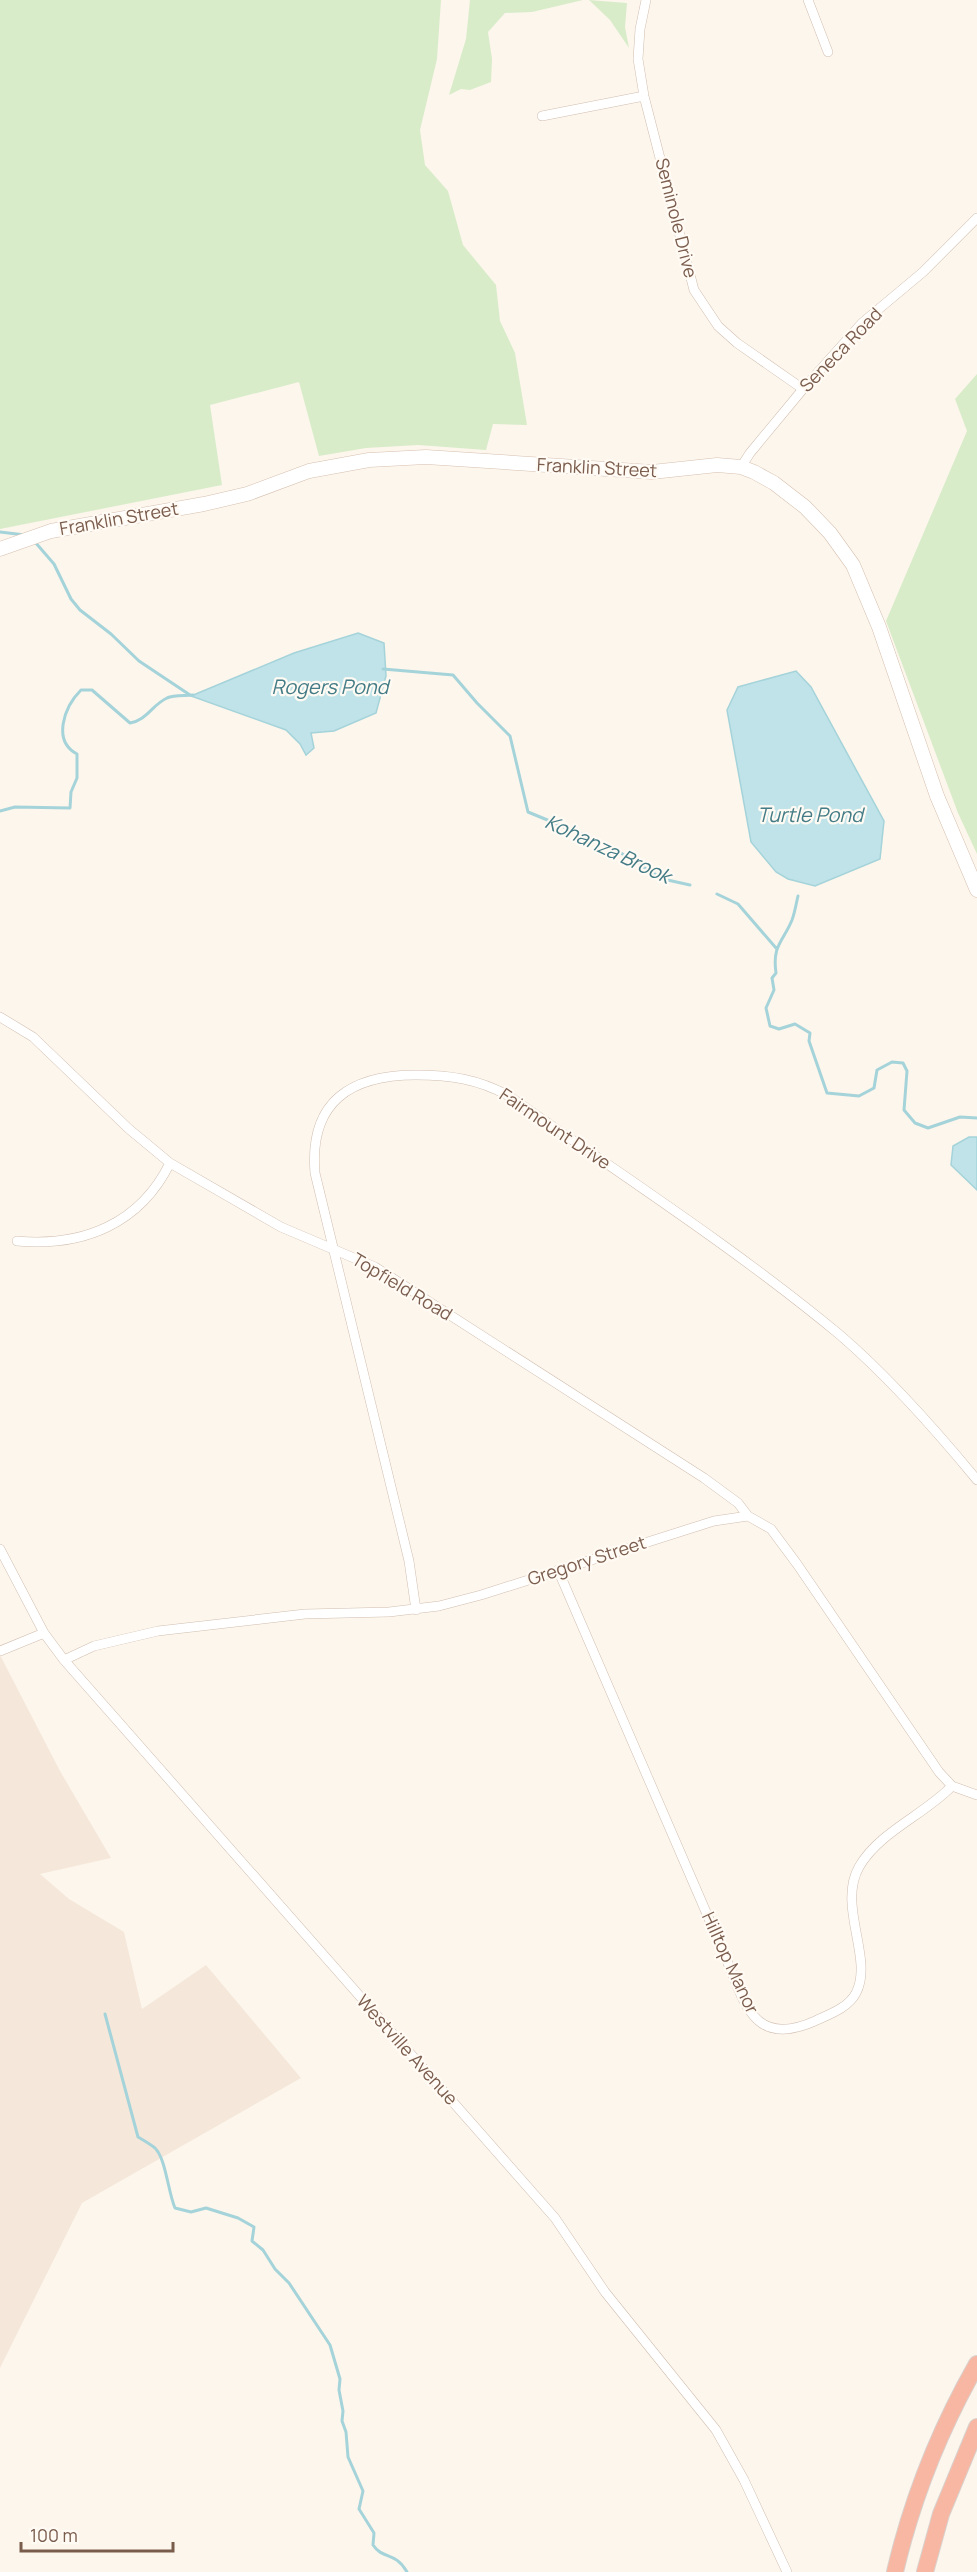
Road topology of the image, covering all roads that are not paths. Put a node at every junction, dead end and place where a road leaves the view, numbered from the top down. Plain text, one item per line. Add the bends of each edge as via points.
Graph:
1 (646, 0) edge
2 (808, 0) edge
3 (828, 52) dead end
4 (644, 96) junction
5 (542, 116) dead end
6 (977, 218) edge
7 (803, 389) junction
8 (741, 467) junction
9 (0, 549) edge
10 (977, 890) edge
11 (0, 1017) edge
12 (170, 1163) junction
13 (17, 1241) dead end
14 (335, 1250) junction
15 (977, 1480) edge
16 (748, 1516) junction
17 (0, 1549) edge
18 (558, 1570) junction
19 (416, 1610) junction
20 (44, 1633) junction
21 (0, 1652) edge
22 (64, 1660) junction
23 (952, 1786) junction
24 (977, 1795) edge
25 (977, 2364) edge
26 (977, 2427) edge
27 (787, 2572) edge
28 (895, 2572) edge
29 (925, 2572) edge

1 - 4 street, Seminole Drive via 639,29 638,59
2 - 3 street
4 - 5 street
4 - 7 street, Seminole Drive via 694,290 706,310 737,343
6 - 7 street, Seneca Road via 923,272 862,323
7 - 8 street, Seneca Road
8 - 9 main road, Franklin Street via 717,465 652,472 426,457 369,460 309,471 247,494 204,504 67,527
8 - 10 main road, Franklin Street via 774,483 805,507 853,565 879,627 937,796
11 - 12 street, Topfield Road via 33,1037
12 - 13 street via 152,1194 111,1226 69,1240
12 - 14 street, Topfield Road via 281,1227
14 - 15 street, Fairmount Drive via 313,1155 320,1124 336,1098 360,1083 400,1075 456,1077 489,1086 727,1247 841,1336 936,1431
14 - 16 street, Topfield Road via 375,1267 704,1478 738,1503
14 - 19 street, Fairmount Drive via 409,1561
16 - 18 street, Gregory Street via 714,1521
16 - 23 street via 771,1529 797,1563
17 - 20 street, Westville Avenue
18 - 19 street, Gregory Street via 481,1595
18 - 23 street, Hilltop Manor via 749,2009 764,2026 784,2031 797,2029 851,2000 861,1982 852,1894 858,1868 878,1844
19 - 22 street, Gregory Street via 305,1614 158,1631 94,1646
20 - 21 street
20 - 22 street, Westville Avenue
22 - 27 street, Westville Avenue via 555,2218 604,2292 716,2430
23 - 24 street
25 - 28 highway via 938,2440
26 - 29 highway via 941,2514

